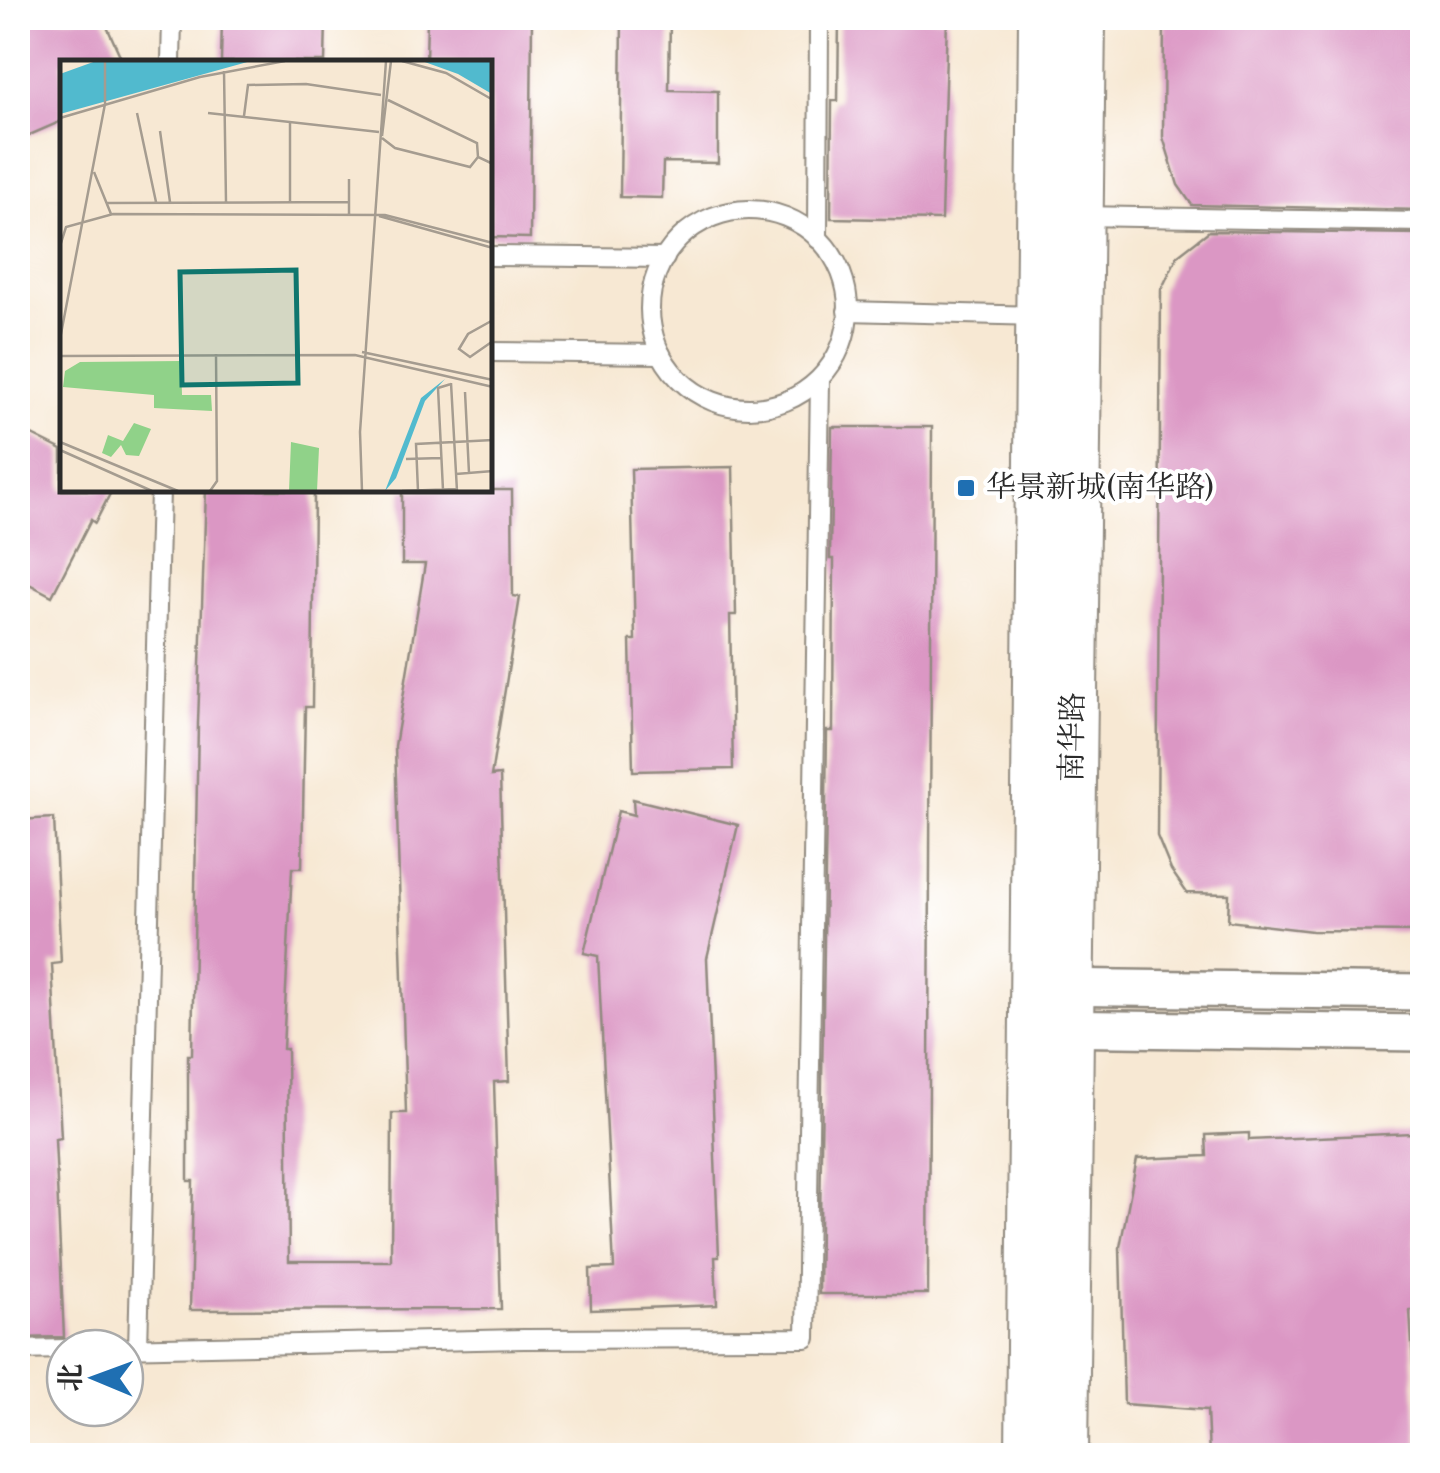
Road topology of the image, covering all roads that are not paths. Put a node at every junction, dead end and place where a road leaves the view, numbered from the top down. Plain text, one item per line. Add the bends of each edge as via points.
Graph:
1 (172, 18) edge
2 (819, 18) edge
3 (1043, 18) edge
4 (1081, 18) edge
5 (170, 60) edge
6 (1079, 216) junction
7 (1422, 222) edge
8 (818, 240) junction
9 (492, 256) edge
10 (665, 258) junction
11 (847, 311) junction
12 (1040, 316) junction
13 (492, 352) edge
14 (662, 354) junction
15 (820, 380) junction
16 (160, 492) edge
17 (1422, 992) edge
18 (1052, 1008) junction
19 (1422, 1033) edge
20 (139, 1328) edge
21 (145, 1348) edge
22 (45, 1349) edge
23 (18, 1350) edge
24 (1030, 1456) edge
25 (1064, 1456) edge

1 - 5 lane
2 - 8 lane
3 - 12 street, 南华路
4 - 6 street, 南华路
6 - 7 lane
6 - 18 street, 南华路
8 - 10 lane via 784,213 744,208 706,220
8 - 11 lane via 844,285
9 - 10 lane
10 - 14 lane via 651,322
11 - 12 lane
11 - 15 lane via 844,337
12 - 18 street, 南华路
13 - 14 lane
14 - 15 lane via 684,385 730,407 782,405
15 - 21 lane via 806,1338
16 - 20 lane
17 - 18 street
18 - 19 street
18 - 24 street, 南华路
18 - 25 street, 南华路
22 - 23 lane

